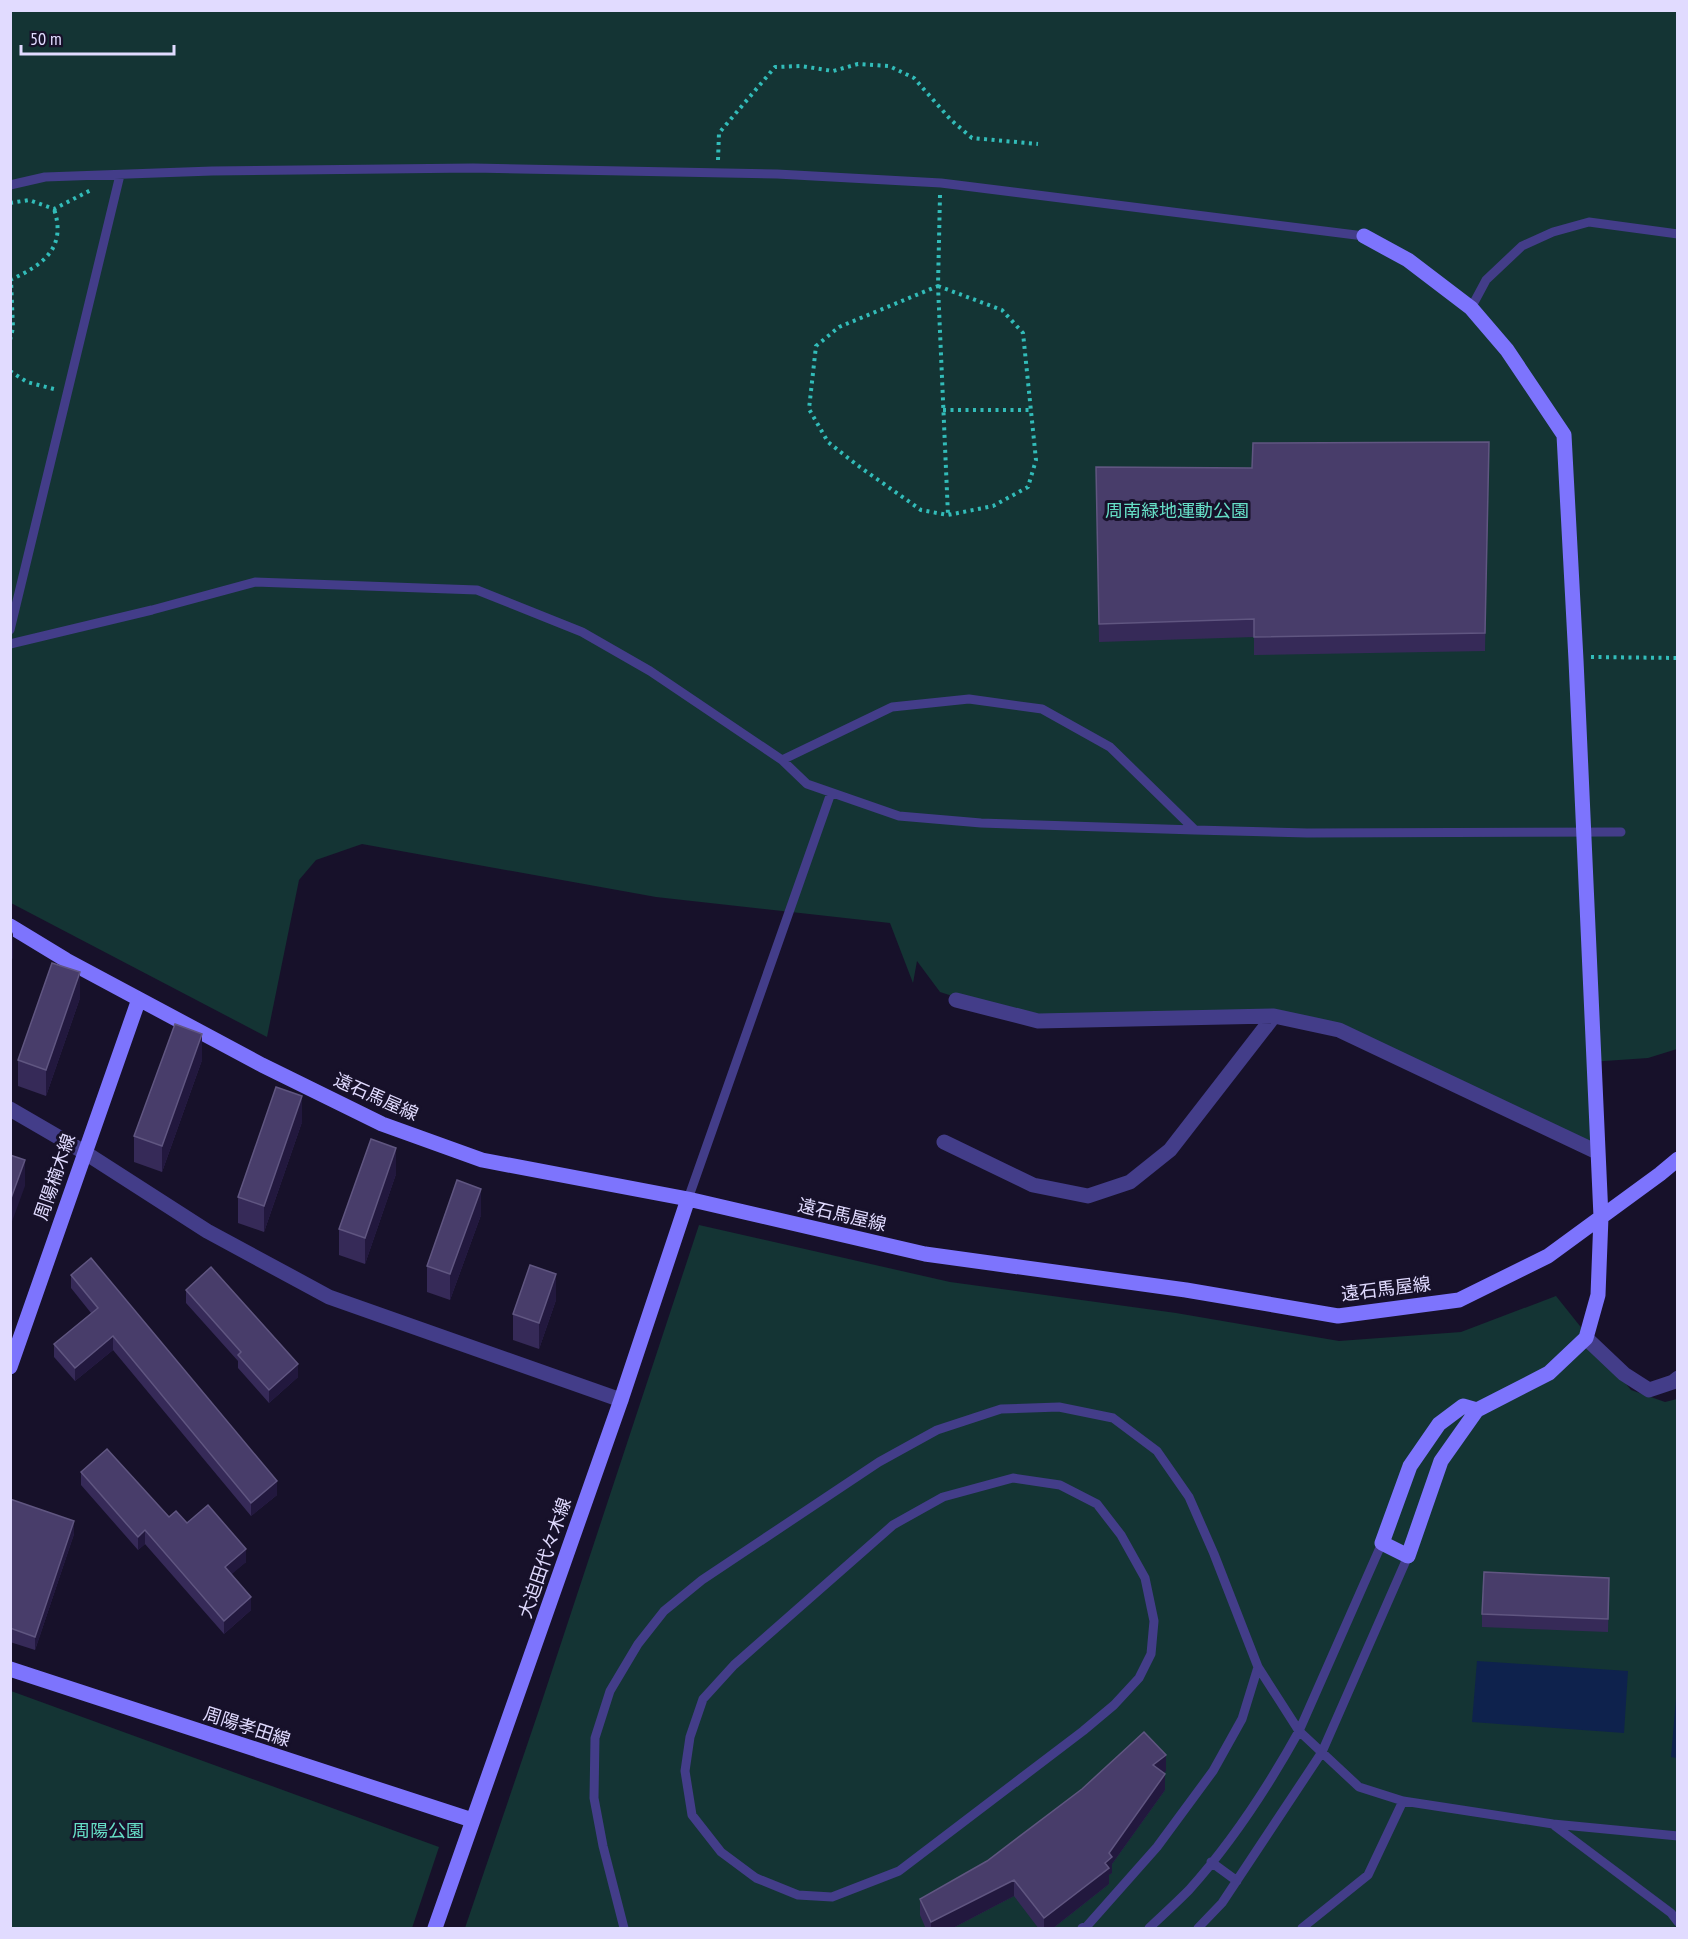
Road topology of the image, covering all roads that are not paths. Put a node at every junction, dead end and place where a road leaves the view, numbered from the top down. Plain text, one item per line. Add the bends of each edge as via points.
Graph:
1 (120, 175) junction
2 (10, 185) edge
3 (1677, 234) edge
4 (1364, 236) joint
5 (1471, 308) junction
6 (10, 630) edge
7 (10, 644) edge
8 (782, 760) junction
9 (831, 793) junction
10 (1195, 830) junction
11 (1621, 832) dead end
12 (1584, 833) junction
13 (10, 926) edge
14 (139, 999) junction
15 (956, 1000) dead end
16 (1274, 1016) junction
17 (10, 1109) edge
18 (944, 1142) dead end
19 (84, 1152) junction
20 (1597, 1152) junction
21 (1677, 1159) edge
22 (688, 1199) junction
23 (1601, 1217) junction
24 (1586, 1338) junction
25 (10, 1367) edge
26 (1677, 1378) edge
27 (621, 1400) junction
28 (1477, 1410) junction
29 (1382, 1543) junction
30 (1408, 1556) junction
31 (1258, 1667) junction
32 (10, 1669) edge
33 (1299, 1731) junction
34 (1322, 1752) junction
35 (1403, 1802) junction
36 (472, 1820) junction
37 (1553, 1824) junction
38 (1677, 1836) edge
39 (1211, 1862) junction
40 (1237, 1881) junction
41 (867, 1884) joint
42 (1677, 1922) edge
43 (1086, 1928) edge
44 (435, 1929) edge
45 (624, 1929) edge
46 (1149, 1929) edge
47 (1198, 1929) edge
48 (1302, 1929) edge

1 - 2 lane via 45,177
1 - 4 lane via 473,168 941,183
1 - 6 lane
3 - 5 lane via 1589,222 1553,232 1522,246 1486,280
4 - 5 street via 1408,260
5 - 12 street via 1508,350 1564,435
7 - 8 lane via 255,582 477,590 582,632 650,671
8 - 9 lane via 807,784
8 - 10 lane via 892,707 969,699 1042,709 1110,747
9 - 10 lane via 899,816 981,823
9 - 22 lane
10 - 12 lane
11 - 12 lane
12 - 20 street
13 - 14 street, 遠石馬屋線
14 - 19 street, 周陽楠木線
14 - 22 street, 遠石馬屋線 via 382,1124 482,1160
15 - 16 street via 1038,1021
16 - 18 street via 1170,1150 1130,1182 1088,1196 1033,1185
16 - 20 street via 1339,1030
17 - 19 street
19 - 25 street, 周陽楠木線
19 - 27 street via 207,1231 329,1297
20 - 23 street
21 - 23 street, 遠石馬屋線
22 - 23 street, 遠石馬屋線 via 925,1254 1186,1290 1338,1316 1460,1300 1548,1256
22 - 27 street, 大迫田代々木線
23 - 24 street via 1598,1295
24 - 26 street via 1624,1374 1648,1390
24 - 28 street via 1550,1373
27 - 36 street, 大迫田代々木線
28 - 29 street via 1463,1406 1439,1424 1410,1466
28 - 30 street via 1441,1461
29 - 30 street
29 - 33 lane
30 - 34 lane
31 - 33 lane
31 - 43 lane via 1242,1719 1213,1771 1157,1847
31 - 45 lane via 1189,1497 1157,1451 1113,1418 1059,1407 1001,1409 938,1431 879,1462 702,1580 664,1611 638,1644 610,1691 595,1738 594,1798
32 - 36 street, 周陽孝田線
33 - 34 lane
33 - 39 lane via 1239,1828
34 - 35 lane via 1359,1787
34 - 40 lane
35 - 37 lane
35 - 48 lane via 1368,1875
36 - 44 street, 大迫田代々木線
37 - 38 lane
37 - 42 lane via 1671,1913
39 - 40 lane
39 - 46 lane
40 - 47 lane
41 - 41 lane via 832,1897 798,1895 756,1878 721,1852 692,1815 686,1771 690,1737 703,1699 734,1665 893,1525 943,1497 1013,1478 1060,1485 1097,1504 1121,1535 1145,1578 1154,1621 1151,1654 1139,1678 1083,1731 899,1871

